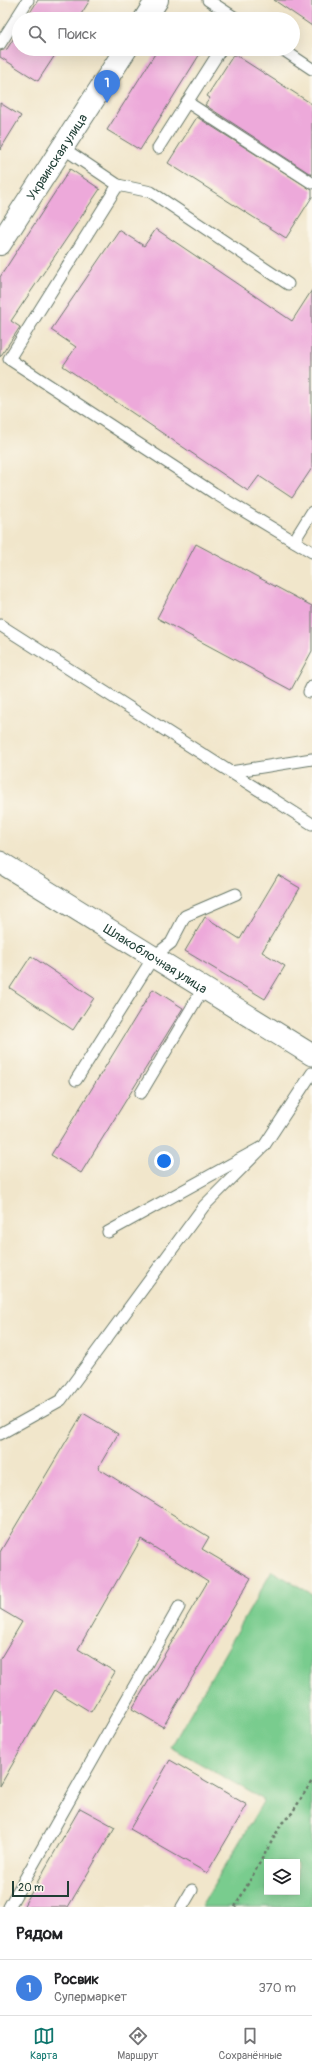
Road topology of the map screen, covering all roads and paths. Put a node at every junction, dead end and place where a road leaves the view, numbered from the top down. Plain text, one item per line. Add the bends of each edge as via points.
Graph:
1 (28, 0) edge
2 (157, 0) edge
3 (208, 0) edge
4 (20, 12) edge
5 (149, 12) edge
6 (226, 12) edge
7 (12, 25) edge
8 (0, 44) edge
9 (122, 56) edge
10 (217, 56) edge
11 (292, 56) edge
12 (312, 69) edge
13 (187, 102) junction
14 (63, 148) junction
15 (158, 148) dead end
16 (312, 183) edge
17 (118, 184) junction
18 (0, 244) edge
19 (288, 284) dead end
20 (312, 512) edge
21 (294, 540) junction
22 (312, 552) edge
23 (0, 625) edge
24 (312, 759) edge
25 (231, 772) junction
26 (312, 824) edge
27 (2, 867) edge
28 (236, 894) dead end
29 (154, 956) junction
30 (204, 987) junction
31 (312, 1055) edge
32 (312, 1072) edge
33 (76, 1080) dead end
34 (140, 1093) dead end
35 (264, 1146) junction
36 (108, 1232) dead end
37 (0, 1434) edge
38 (179, 1607) dead end
39 (312, 1781) edge
40 (192, 1890) dead end
41 (9, 1907) edge
42 (182, 1907) edge
43 (235, 1907) edge

1 - 4 lane
2 - 5 main road
3 - 6 lane
7 - 8 lane
9 - 14 main road, Украинская улица
10 - 13 lane
11 - 12 lane
13 - 15 lane
13 - 16 lane
14 - 17 lane
14 - 18 main road, Украинская улица
17 - 19 lane via 151,192
17 - 21 lane via 9,359 214,493
20 - 21 lane
21 - 22 lane
23 - 25 lane
24 - 25 lane
25 - 26 lane
27 - 29 street, Шлакоблочная улица
28 - 29 lane via 185,916 171,943
29 - 30 street, Шлакоблочная улица
29 - 33 lane
30 - 31 street, Шлакоблочная улица
30 - 34 lane
32 - 35 lane
35 - 36 lane
35 - 37 lane via 204,1206 61,1400
38 - 41 lane
39 - 43 path via 292,1813 282,1823
40 - 42 lane

